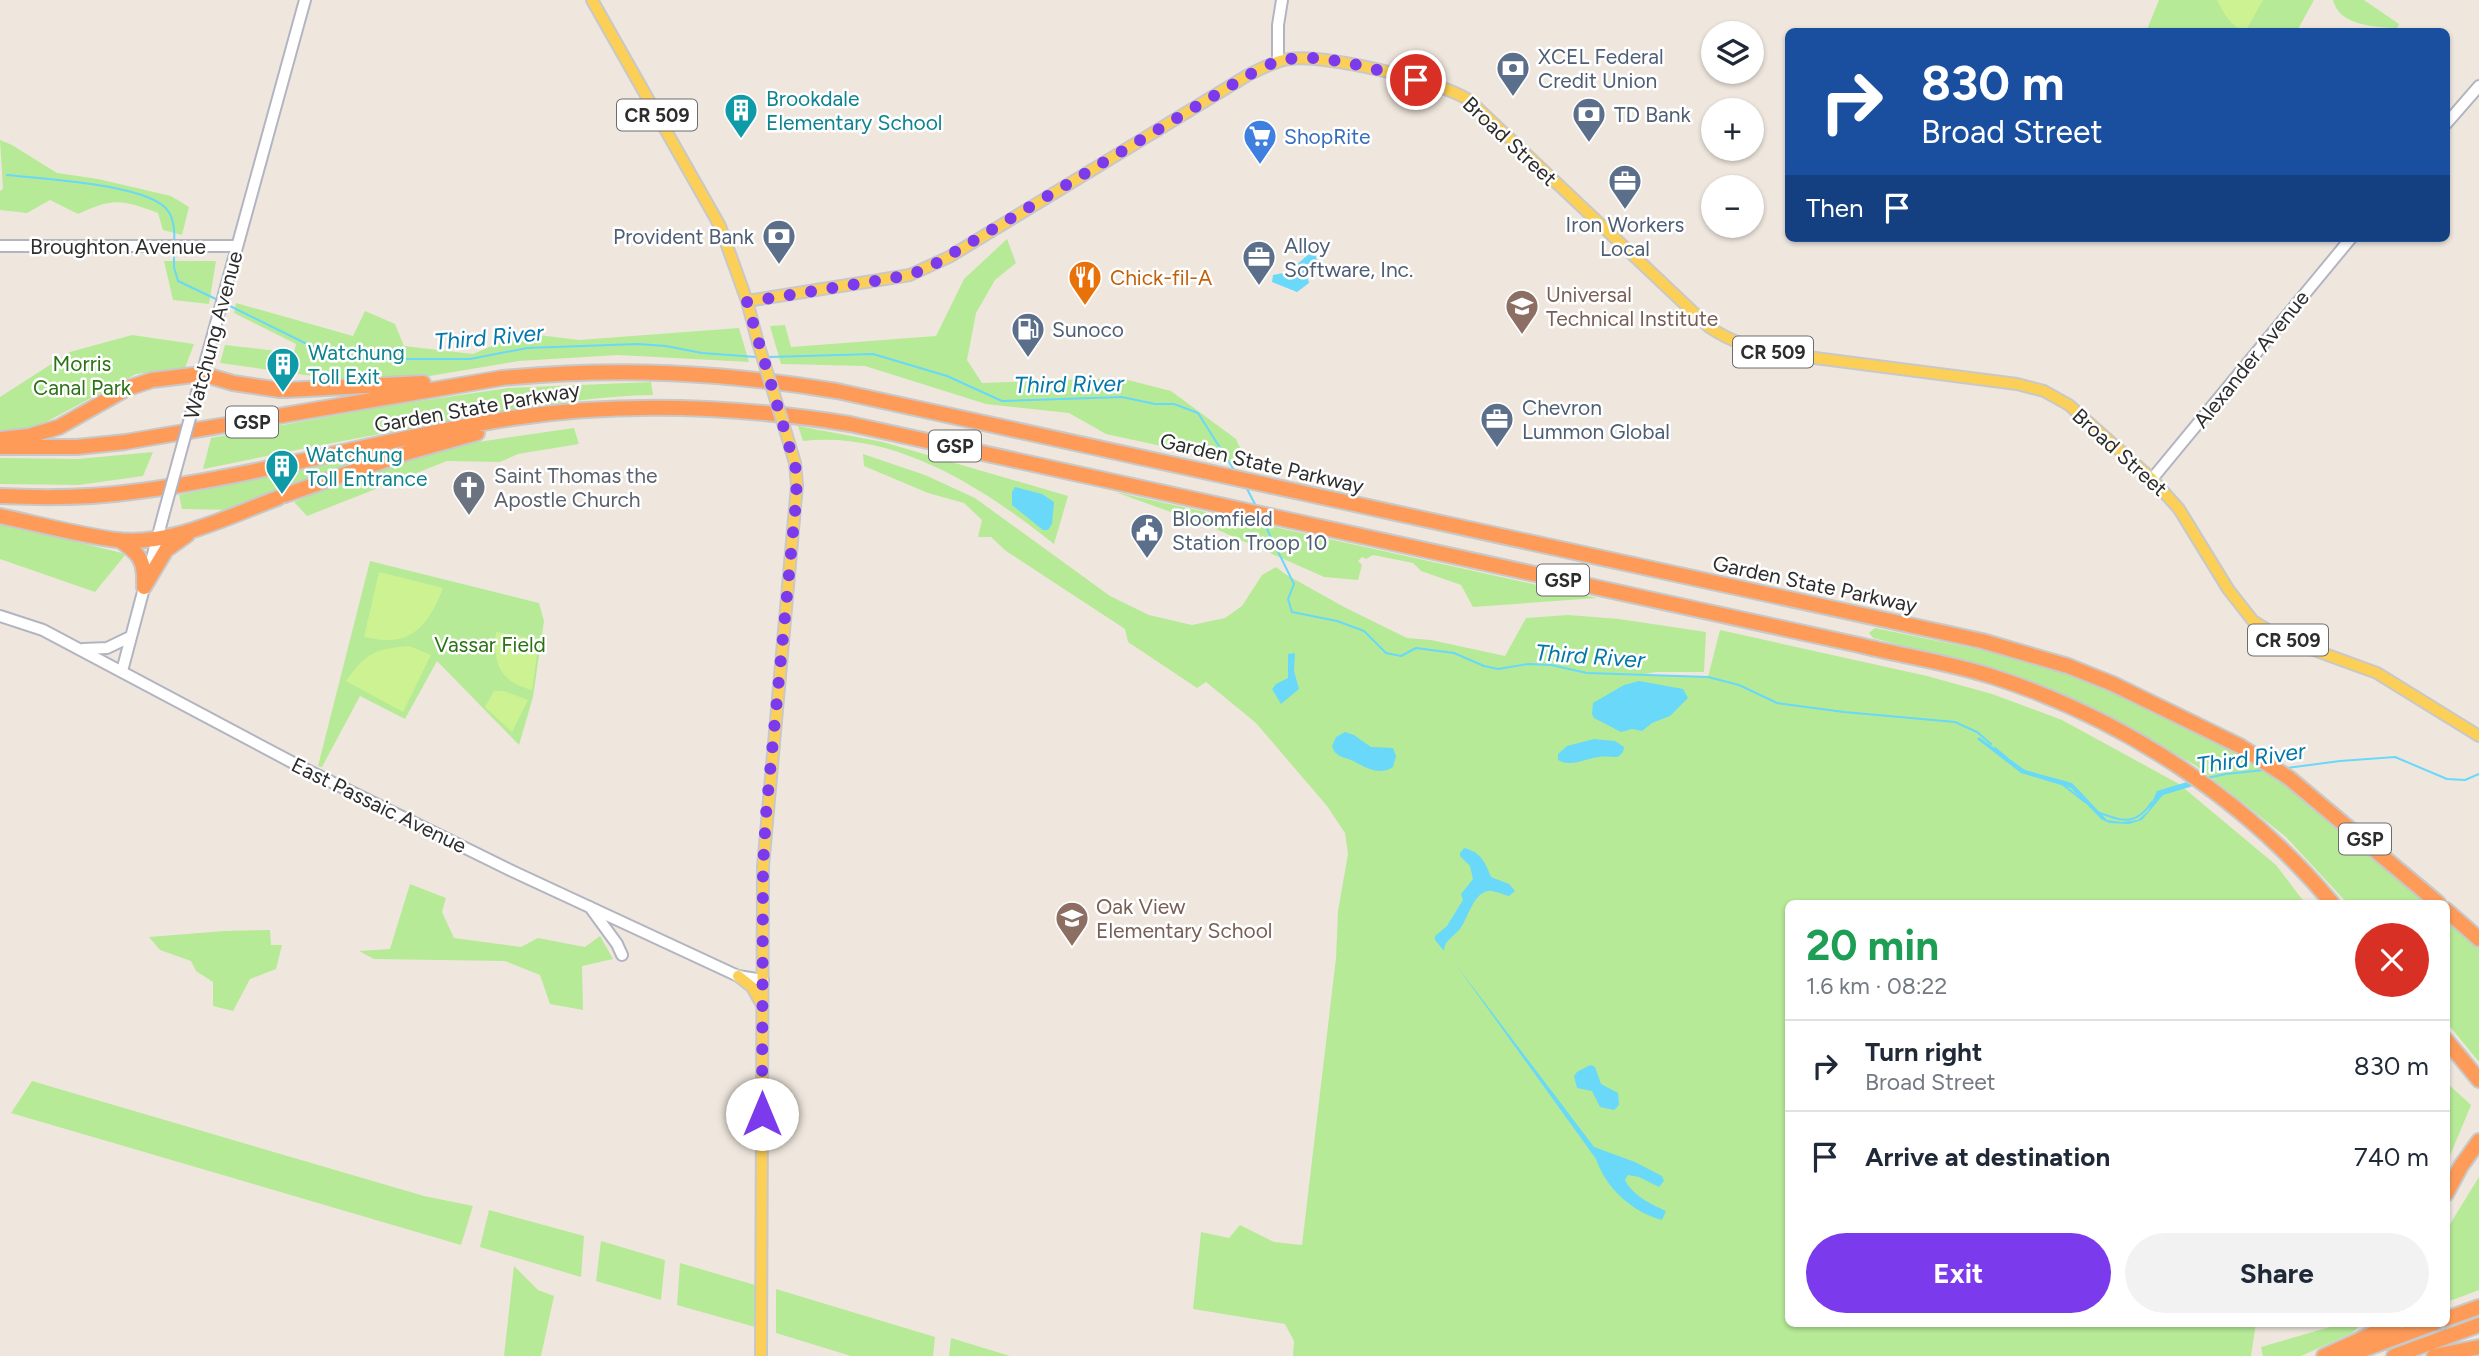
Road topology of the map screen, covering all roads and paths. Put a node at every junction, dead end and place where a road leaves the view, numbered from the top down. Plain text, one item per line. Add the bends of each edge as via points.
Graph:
1 (305, 0) edge
2 (592, 0) edge
3 (1282, 0) edge
4 (1278, 61) junction
5 (2479, 86) edge
6 (2450, 119) edge
7 (2348, 242) edge
8 (0, 246) edge
9 (237, 246) junction
10 (747, 302) junction
11 (202, 374) junction
12 (502, 378) junction
13 (560, 412) junction
14 (0, 439) edge
15 (0, 447) edge
16 (2152, 479) junction
17 (0, 496) edge
18 (0, 516) edge
19 (199, 529) junction
20 (158, 538) junction
21 (119, 540) junction
22 (144, 587) junction
23 (0, 616) edge
24 (130, 637) junction
25 (72, 646) junction
26 (122, 671) junction
27 (2479, 736) edge
28 (2329, 900) edge
29 (2434, 900) edge
30 (590, 907) junction
31 (2450, 914) edge
32 (2479, 939) edge
33 (622, 955) dead end
34 (738, 976) junction
35 (763, 980) junction
36 (763, 1006) junction
37 (2450, 1045) edge
38 (2479, 1080) edge
39 (2479, 1142) edge
40 (2450, 1187) edge
41 (2479, 1307) edge
42 (2450, 1318) edge
43 (2479, 1325) edge
44 (2387, 1327) edge
45 (2424, 1327) edge
46 (2479, 1347) edge
47 (761, 1356) edge
48 (2324, 1356) edge
49 (2346, 1356) edge
50 (2394, 1356) edge
51 (2434, 1356) edge

1 - 9 main road, Watchung Avenue
2 - 10 main road, CR 509 via 720,226
3 - 4 main road
4 - 10 main road, Broad Street / CR 509 via 925,270
4 - 16 main road, Broad Street / CR 509 via 1326,59 1429,83 1469,100 1709,327 1731,341 1779,354 2037,389 2079,412
5 - 6 main road
7 - 16 main road, Alexander Avenue
8 - 9 main road, Broughton Avenue
9 - 11 main road, Watchung Avenue
10 - 35 main road, bridge via 795,463 797,485 766,814
11 - 12 highway via 283,390
11 - 14 highway via 140,383 59,427
11 - 20 main road, Watchung Avenue, bridge
12 - 15 highway, Garden State Parkway / GSP via 125,442
12 - 29 highway, Garden State Parkway / GSP via 635,371 789,383 1982,641 2068,666 2220,735 2289,778
13 - 17 highway, Garden State Parkway / GSP via 463,427 178,486 81,496
13 - 19 highway via 421,449
13 - 28 highway, Garden State Parkway / GSP via 671,407 802,416 911,436 1994,677 2097,720 2184,769 2287,855
16 - 27 main road, Broad Street / CR 509 via 2179,509 2253,621 2281,638 2377,673
18 - 21 highway
19 - 20 highway
19 - 22 highway via 166,550
20 - 21 highway
20 - 22 main road, Watchung Avenue
21 - 22 highway via 143,562
22 - 24 main road, Watchung Avenue
23 - 25 main road, East Passaic Avenue via 43,630
24 - 25 main road via 95,650
24 - 26 main road, Watchung Avenue
25 - 26 main road, East Passaic Avenue
26 - 30 main road, East Passaic Avenue via 299,766
30 - 33 main road
30 - 34 main road, East Passaic Avenue
31 - 32 highway
34 - 35 main road, East Passaic Avenue
34 - 36 main road via 752,987
35 - 36 main road
36 - 47 main road
37 - 38 highway
39 - 40 highway
41 - 42 highway
43 - 50 highway
44 - 48 highway
45 - 49 highway
46 - 51 highway

